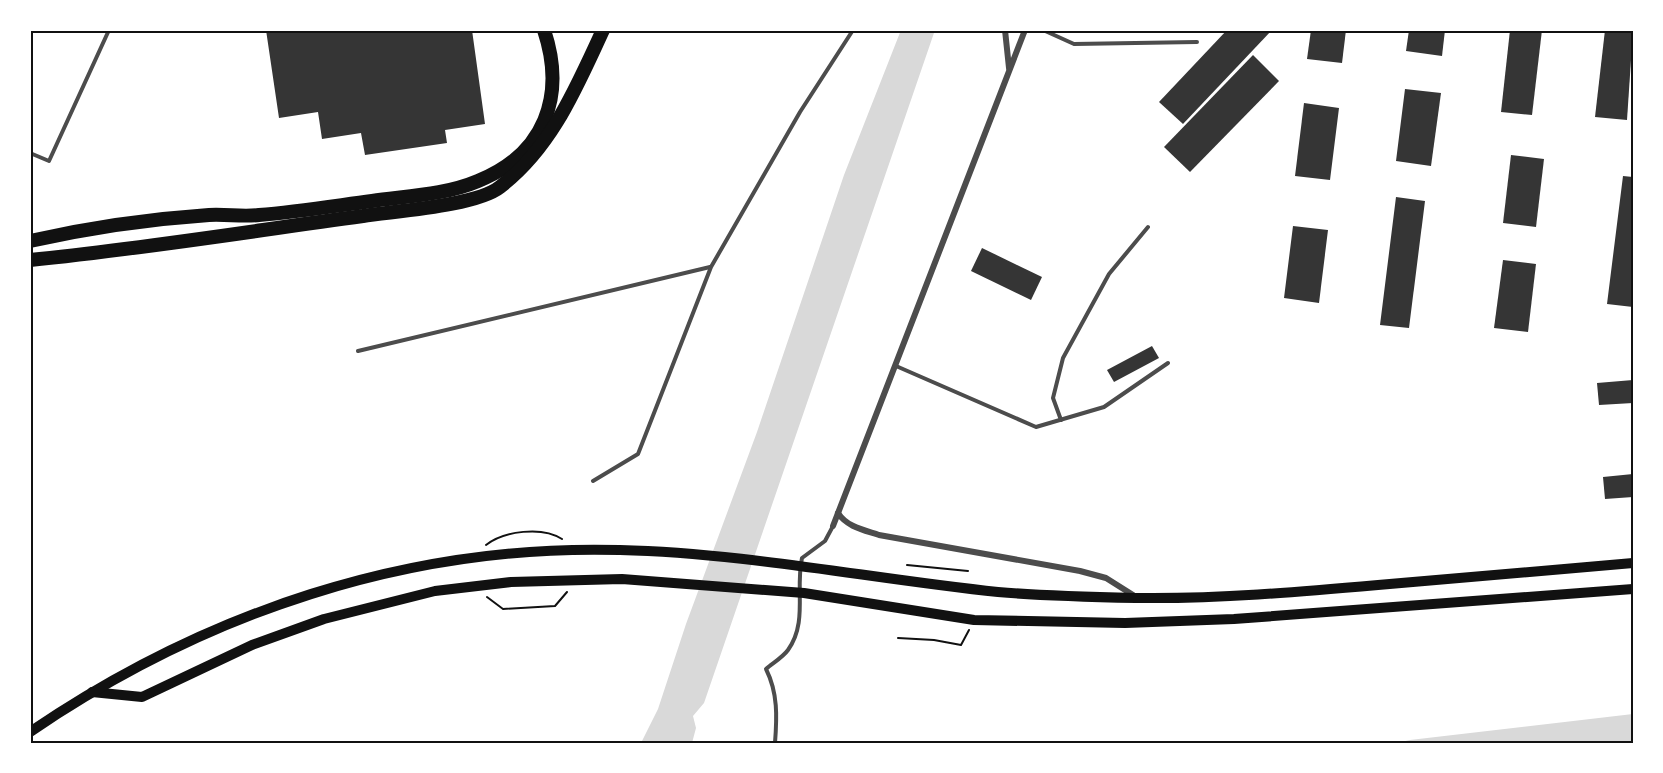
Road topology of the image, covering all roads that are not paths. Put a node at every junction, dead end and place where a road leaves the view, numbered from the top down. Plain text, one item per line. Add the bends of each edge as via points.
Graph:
1 (109, 30) edge
2 (544, 30) edge
3 (603, 30) edge
4 (853, 30) edge
5 (1005, 30) edge
6 (1025, 30) edge
7 (1043, 30) edge
8 (1197, 42) dead end
9 (1008, 75) junction
10 (30, 153) edge
11 (1148, 227) dead end
12 (30, 241) edge
13 (30, 260) edge
14 (711, 267) junction
15 (358, 351) dead end
16 (1168, 363) dead end
17 (896, 366) junction
18 (1061, 420) junction
19 (593, 481) dead end
20 (838, 513) junction
21 (832, 526) joint
22 (1633, 563) edge
23 (1633, 589) edge
24 (1140, 598) junction
25 (92, 692) junction
26 (30, 732) edge
27 (775, 743) edge

1 - 10 lane via 49,161
2 - 12 highway via 553,65 549,114 525,151 504,168 478,181 416,196 257,216 185,217 78,230
3 - 13 highway via 575,93 552,131 498,189 433,206 114,252
4 - 14 lane via 800,112
5 - 9 street
6 - 9 street
7 - 8 lane via 1074,44
9 - 17 street
11 - 18 lane via 1109,274 1063,358 1053,398
14 - 15 lane
14 - 19 lane via 638,454
16 - 18 lane via 1104,407
17 - 18 lane via 1036,428
17 - 20 street
20 - 21 street
20 - 24 street via 852,526 879,535 1080,571 1106,578
21 - 27 lane via 825,541 802,558 798,586 801,622 788,651 766,669 774,685
22 - 24 main road via 1247,596
23 - 25 main road via 1234,619 1125,623 974,620 804,593 622,579 473,586 398,599 324,619 252,645 142,697
24 - 25 main road via 1000,592 808,567 625,550 469,557 363,578 278,604 167,652
25 - 26 main road

